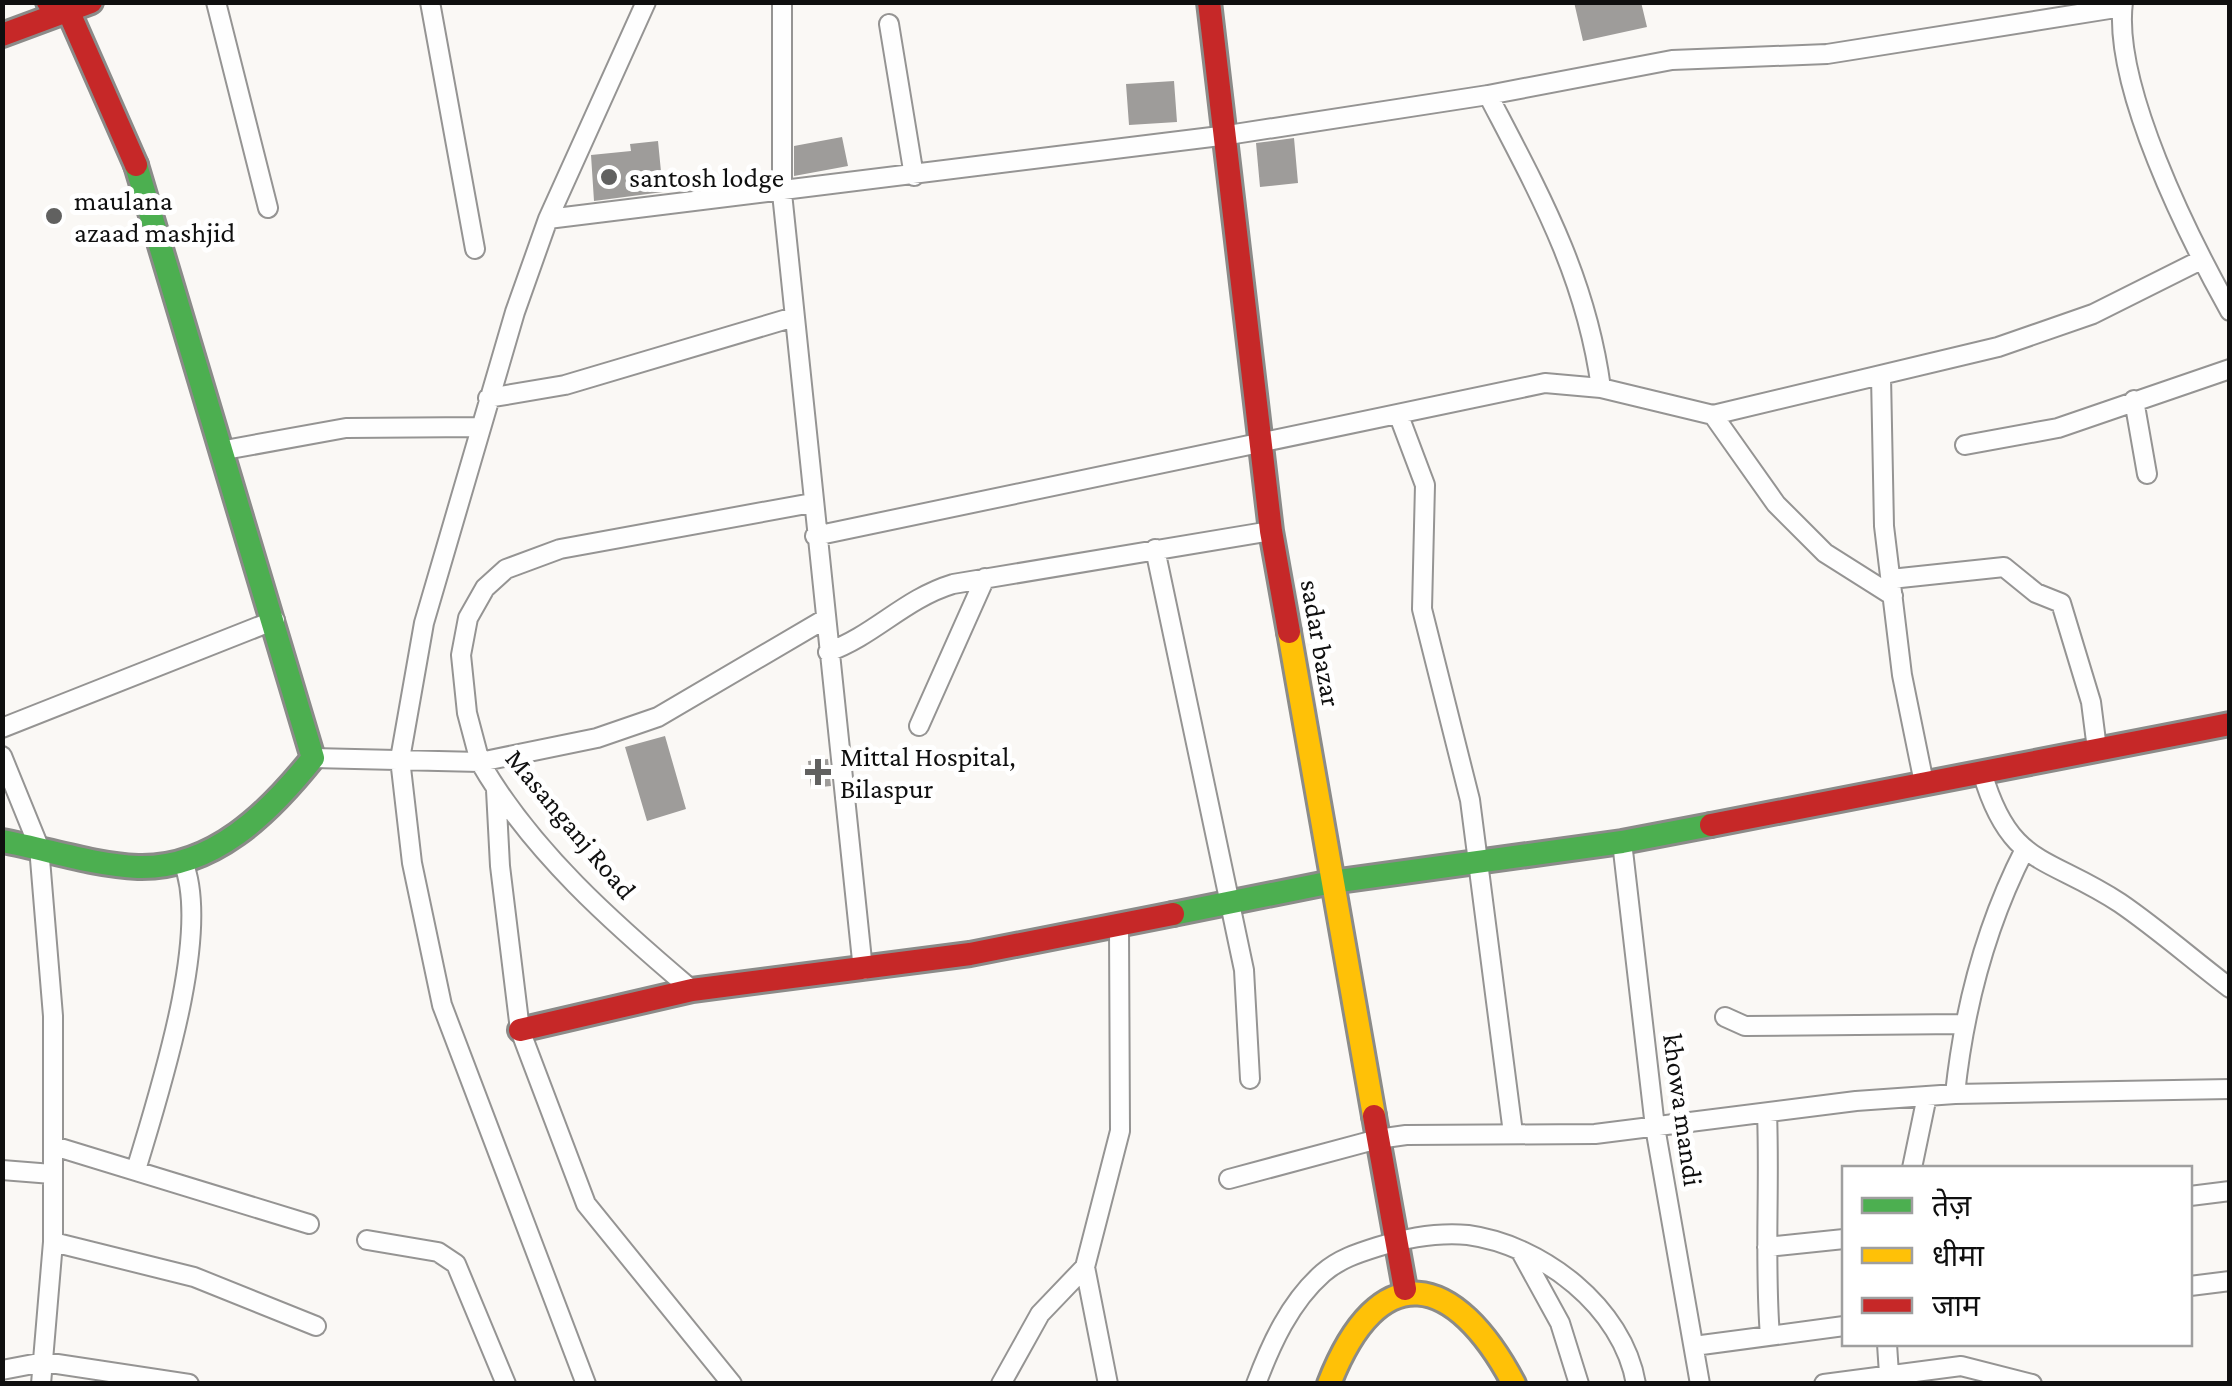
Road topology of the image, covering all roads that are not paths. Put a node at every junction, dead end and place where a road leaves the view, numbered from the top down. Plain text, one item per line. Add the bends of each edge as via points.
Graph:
1 (91, 2) edge
2 (216, 2) edge
3 (430, 2) edge
4 (646, 2) edge
5 (782, 2) edge
6 (1209, 2) edge
7 (58, 5) edge
8 (2123, 5) edge
9 (889, 24) dead end
10 (2, 35) edge
11 (1488, 95) junction
12 (1228, 134) junction
13 (914, 176) junction
14 (782, 193) junction
15 (268, 208) dead end
16 (548, 219) junction
17 (475, 248) dead end
18 (2201, 260) junction
19 (2230, 311) edge
20 (794, 317) junction
21 (2230, 369) edge
22 (1881, 376) junction
23 (1601, 388) junction
24 (488, 398) junction
25 (2134, 400) junction
26 (1713, 415) junction
27 (1399, 416) junction
28 (479, 427) junction
29 (1262, 441) junction
30 (1965, 444) dead end
31 (225, 450) junction
32 (2147, 474) dead end
33 (812, 503) junction
34 (1271, 531) junction
35 (815, 536) junction
36 (1155, 549) junction
37 (985, 578) junction
38 (1892, 588) junction
39 (824, 619) junction
40 (276, 620) junction
41 (828, 652) junction
42 (2230, 724) edge
43 (919, 726) dead end
44 (2, 728) edge
45 (2097, 749) junction
46 (2, 756) edge
47 (313, 758) junction
48 (400, 759) junction
49 (480, 762) junction
50 (1982, 772) junction
51 (1924, 783) junction
52 (496, 790) junction
53 (2, 841) edge
54 (1622, 842) junction
55 (39, 847) junction
56 (2025, 849) junction
57 (184, 862) junction
58 (1479, 863) junction
59 (1332, 882) junction
60 (1232, 904) junction
61 (1120, 928) junction
62 (863, 970) junction
63 (2230, 988) edge
64 (692, 990) junction
65 (1726, 1017) dead end
66 (1962, 1024) junction
67 (520, 1030) junction
68 (1250, 1079) dead end
69 (2230, 1089) edge
70 (1955, 1094) junction
71 (1927, 1096) junction
72 (1767, 1113) junction
73 (1654, 1127) junction
74 (1513, 1133) junction
75 (1378, 1138) junction
76 (54, 1146) junction
77 (1912, 1166) edge
78 (2, 1170) edge
79 (136, 1170) junction
80 (52, 1174) junction
81 (1229, 1178) dead end
82 (2230, 1191) edge
83 (2192, 1196) edge
84 (309, 1224) dead end
85 (1842, 1239) edge
86 (367, 1240) dead end
87 (1396, 1241) junction
88 (53, 1242) junction
89 (1767, 1246) junction
90 (1521, 1252) junction
91 (1086, 1266) junction
92 (2230, 1281) edge
93 (2192, 1286) edge
94 (1405, 1289) junction
95 (316, 1326) dead end
96 (1842, 1326) edge
97 (1770, 1336) junction
98 (1694, 1346) junction
99 (1886, 1346) edge
100 (44, 1362) junction
101 (2, 1370) edge
102 (1889, 1374) junction
103 (1924, 1376) edge
104 (42, 1384) edge
105 (190, 1384) edge
106 (506, 1384) edge
107 (586, 1384) edge
108 (732, 1384) edge
109 (1001, 1384) edge
110 (1108, 1384) edge
111 (1256, 1384) edge
112 (1328, 1384) edge
113 (1514, 1384) edge
114 (1580, 1384) edge
115 (1636, 1384) edge
116 (1700, 1384) edge
117 (1824, 1384) edge
118 (2032, 1384) edge

1 - 7 street
2 - 15 street
3 - 17 street
4 - 16 street
5 - 14 street
6 - 12 street, sadar bazar
7 - 10 street
7 - 31 street via 147,190
8 - 11 street via 1827,54 1672,60
8 - 18 street via 2122,48 2178,216
9 - 13 street
11 - 12 street
11 - 23 street via 1570,257
12 - 13 street
12 - 29 street, sadar bazar
13 - 14 street
14 - 16 street
14 - 20 street
16 - 24 street
18 - 19 street
18 - 22 street via 2056,328
20 - 24 street via 565,384
20 - 33 street
21 - 25 street
22 - 26 street
22 - 38 street
23 - 26 street
23 - 27 street via 1545,383
24 - 28 street
25 - 30 street via 2058,428
25 - 32 street
26 - 38 street via 1776,504 1826,553
27 - 29 street
27 - 58 street via 1425,485 1422,608
28 - 31 street via 346,428
28 - 48 street via 424,622
29 - 34 street, sadar bazar
29 - 35 street
31 - 40 street
33 - 35 street
33 - 49 street via 560,549 506,569 468,618 461,655
34 - 36 street
34 - 59 street, sadar bazar
35 - 39 street
36 - 37 street
36 - 60 street
37 - 41 street via 920,594 856,641
37 - 43 street
38 - 45 street via 2004,567 2061,603 2091,702
38 - 51 street
39 - 41 street
39 - 49 street via 658,717 597,738
40 - 44 street
40 - 47 street
41 - 62 street
42 - 45 street
45 - 50 street
46 - 55 street
47 - 48 street, Masanganj Road
47 - 57 street via 282,799
48 - 49 street, Masanganj Road
48 - 107 street via 412,863 442,1005
49 - 52 street, Masanganj Road
50 - 51 street
50 - 56 street via 2000,824
51 - 54 street
52 - 64 street, Masanganj Road via 591,901
52 - 67 street
53 - 55 street
54 - 58 street
54 - 73 street, khowa mandi
55 - 57 street via 139,868
55 - 76 street
56 - 63 street via 2117,902
56 - 66 street
57 - 79 street via 194,893 174,1045
58 - 59 street
58 - 74 street
59 - 60 street
59 - 75 street, sadar bazar
60 - 61 street
60 - 68 street via 1250,1017
61 - 62 street
61 - 91 street via 1120,1131
62 - 64 street
64 - 67 street
65 - 66 street via 1746,1026
66 - 70 street
67 - 108 street via 586,1204
69 - 70 street
70 - 71 street
71 - 72 street
71 - 77 street
72 - 73 street
72 - 89 street
73 - 74 street
73 - 98 street, khowa mandi
74 - 75 street
75 - 81 street
75 - 87 street, sadar bazar
76 - 79 street
76 - 80 street
78 - 80 street
79 - 84 street
80 - 88 street
82 - 83 street
85 - 89 street
86 - 106 street via 438,1252 456,1264
87 - 90 street via 1470,1236
87 - 94 street, sadar bazar
87 - 111 street via 1323,1272 1270,1346
88 - 95 street via 194,1278
88 - 100 street
89 - 97 street
90 - 114 street via 1560,1324
90 - 115 street via 1575,1284 1601,1312
91 - 109 street via 1040,1314
91 - 110 street
92 - 93 street
94 - 112 street via 1386,1297 1354,1328
94 - 113 street via 1426,1292 1471,1320
96 - 97 street
97 - 98 street
98 - 116 street, khowa mandi
99 - 102 street
100 - 101 street
100 - 104 street
100 - 105 street
102 - 103 street
102 - 117 street
103 - 118 street via 1974,1368

